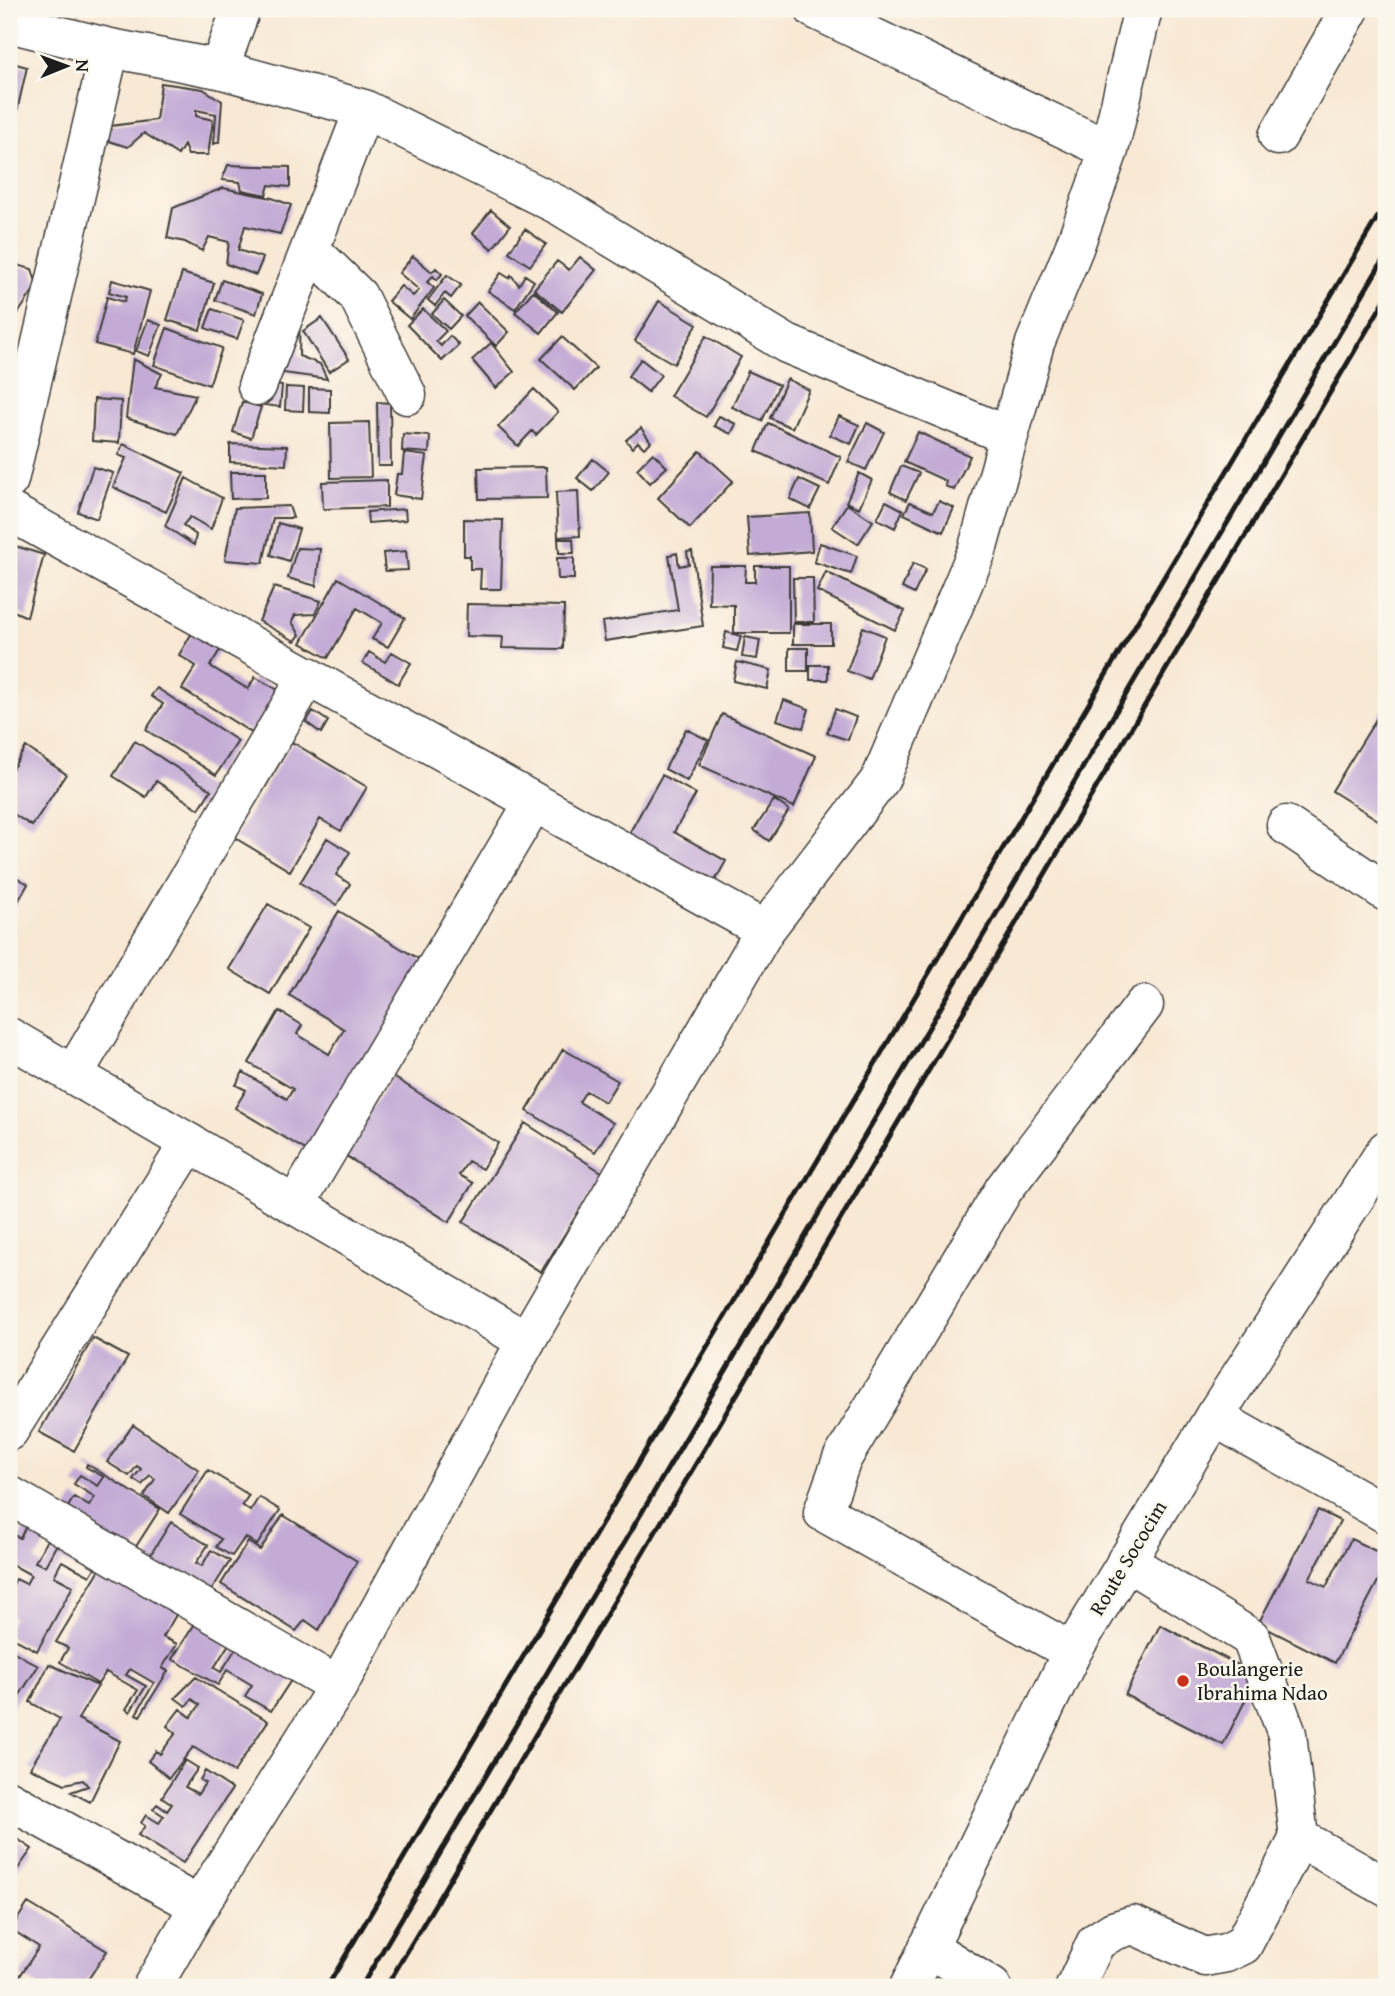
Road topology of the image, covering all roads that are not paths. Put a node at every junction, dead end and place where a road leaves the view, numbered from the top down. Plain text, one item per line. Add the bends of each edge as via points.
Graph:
1 (241, 9) edge
2 (814, 9) edge
3 (1143, 9) edge
4 (1350, 9) edge
5 (14, 19) edge
6 (110, 48) junction
7 (219, 69) junction
8 (364, 109) junction
9 (1279, 136) dead end
10 (1109, 150) junction
11 (310, 248) junction
12 (257, 386) dead end
13 (407, 395) dead end
14 (1009, 436) junction
15 (9, 480) edge
16 (9, 511) edge
17 (308, 676) junction
18 (534, 802) junction
19 (1286, 825) dead end
20 (1386, 892) edge
21 (765, 930) junction
22 (1144, 1005) dead end
23 (9, 1037) edge
24 (73, 1075) junction
25 (188, 1143) junction
26 (1386, 1150) edge
27 (295, 1205) junction
28 (526, 1340) junction
29 (1214, 1417) junction
30 (9, 1431) edge
31 (9, 1495) edge
32 (1386, 1514) edge
33 (1126, 1561) junction
34 (1072, 1652) junction
35 (338, 1686) junction
36 (9, 1800) edge
37 (1299, 1838) junction
38 (1386, 1886) edge
39 (199, 1906) junction
40 (928, 1947) junction
41 (152, 1987) edge
42 (909, 1987) edge
43 (992, 1987) edge
44 (1075, 1987) edge

1 - 7 street
2 - 10 street
3 - 10 street
4 - 9 street
5 - 6 street
6 - 7 street
6 - 15 street
7 - 8 street
8 - 11 street
8 - 14 street via 560,206 787,344
10 - 14 street via 1035,342
11 - 12 street
11 - 13 street via 358,296
14 - 21 street via 976,551 880,780
16 - 17 street
17 - 18 street
17 - 24 street
18 - 21 street
18 - 27 street
19 - 20 street
21 - 28 street
22 - 34 street via 1004,1189 842,1459 823,1513
23 - 24 street
24 - 25 street
25 - 27 street
25 - 30 street
26 - 29 street, Route Sococim
27 - 28 street
28 - 35 street
29 - 32 street
29 - 33 street, Route Sococim
31 - 35 street
33 - 34 street, Route Sococim
33 - 37 street via 1251,1638 1287,1734
34 - 40 street, Route Sococim
35 - 39 street
36 - 39 street
37 - 38 street
37 - 44 street via 1243,1945 1205,1957 1133,1925 1096,1942
39 - 41 street
40 - 42 street, Route Sococim
40 - 43 street

